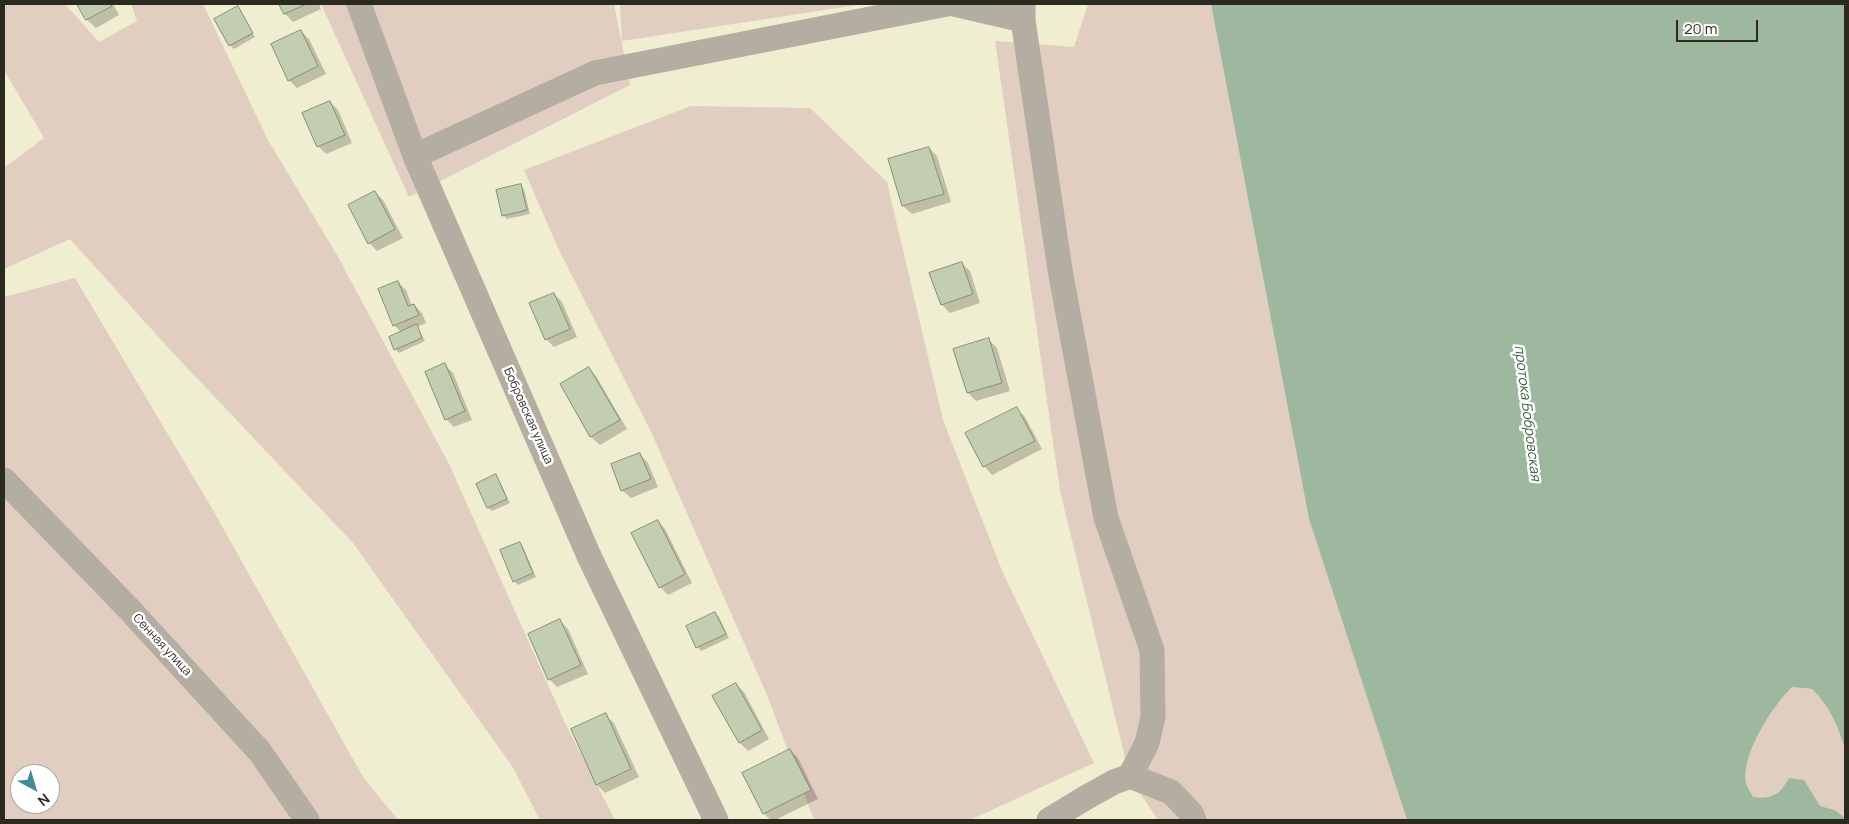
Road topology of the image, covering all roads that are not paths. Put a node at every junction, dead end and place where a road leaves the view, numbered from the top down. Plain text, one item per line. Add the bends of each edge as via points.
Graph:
1 (360, 4) edge
2 (947, 4) edge
3 (954, 4) edge
4 (1023, 12) edge
5 (415, 156) junction
6 (4, 480) edge
7 (1130, 776) junction
8 (306, 820) edge
9 (716, 820) edge
10 (1048, 820) edge
11 (1194, 820) edge

1 - 5 street, Бобровская улица
2 - 5 street via 595,73
3 - 4 street
4 - 7 street via 1060,270 1106,518 1152,650 1152,716 1147,743
5 - 9 street, Бобровская улица via 589,556
6 - 8 street, Сенная улица via 129,609 260,752
7 - 10 street
7 - 11 street via 1171,792

